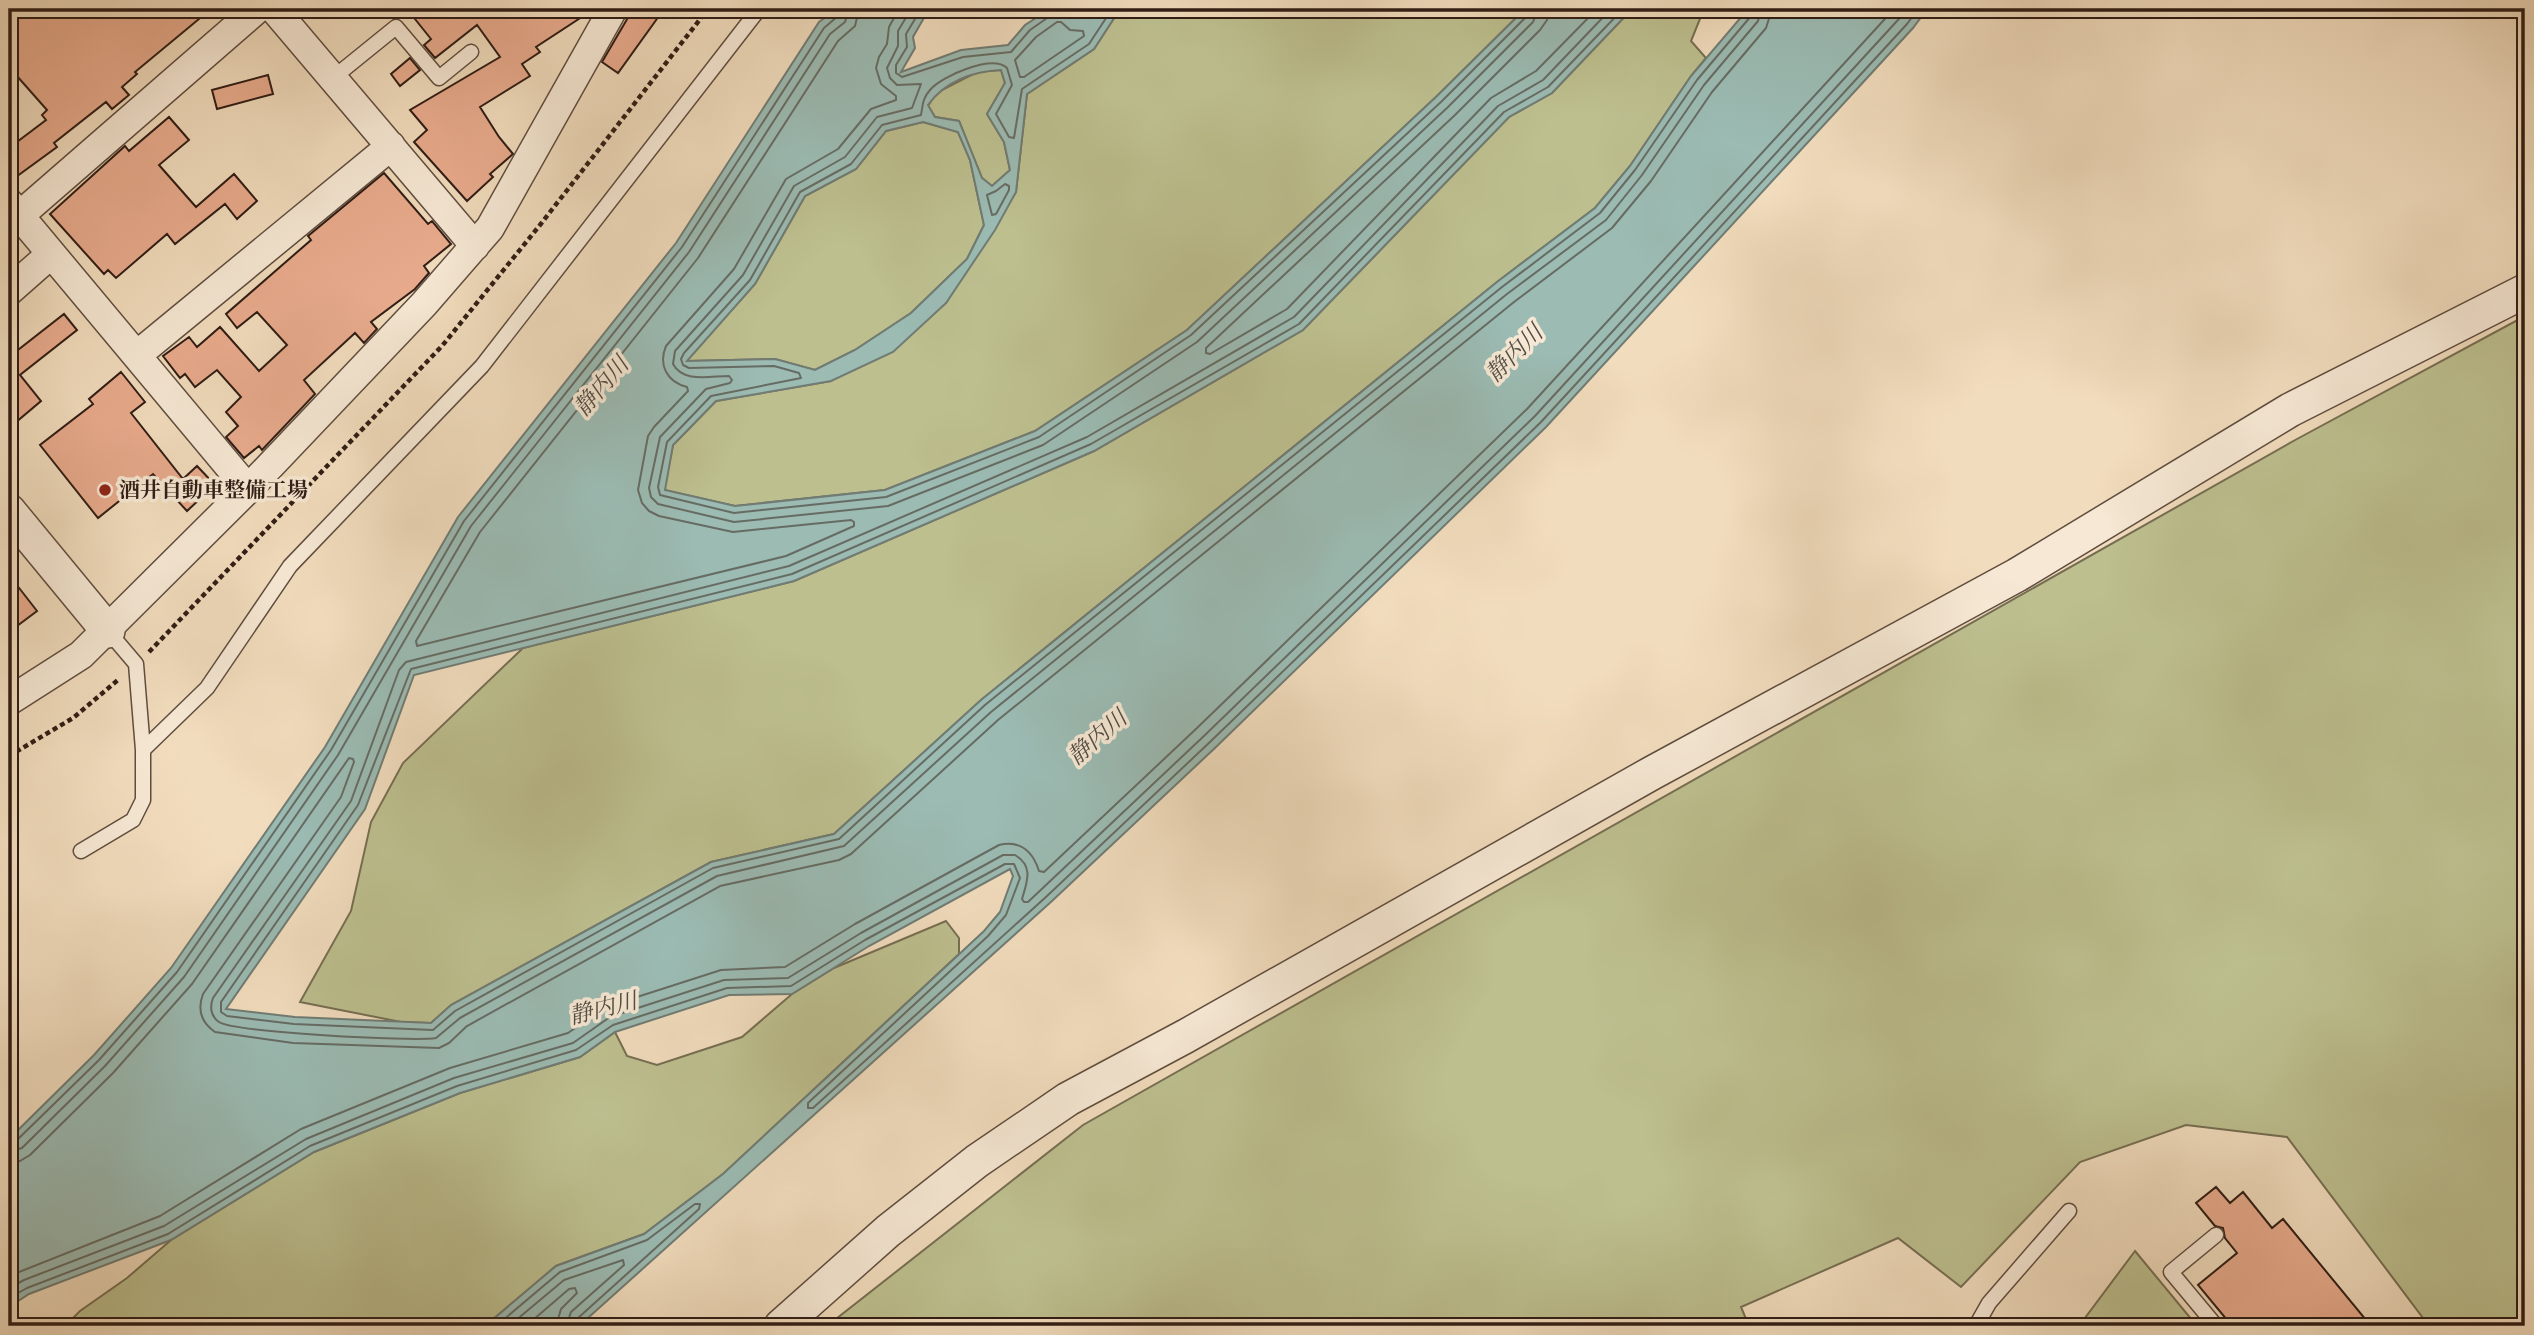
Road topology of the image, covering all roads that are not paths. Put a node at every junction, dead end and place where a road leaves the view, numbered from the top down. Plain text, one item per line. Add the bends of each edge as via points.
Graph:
1 (257, 9) edge
2 (274, 9) edge
3 (612, 9) edge
4 (759, 9) edge
5 (471, 52) dead end
6 (333, 78) junction
7 (391, 146) junction
8 (14, 210) edge
9 (475, 246) junction
10 (51, 254) junction
11 (9, 291) edge
12 (2525, 291) edge
13 (137, 355) junction
14 (248, 489) junction
15 (9, 511) edge
16 (108, 631) junction
17 (9, 701) edge
18 (143, 750) junction
19 (81, 851) dead end
20 (2069, 1211) dead end
21 (2216, 1235) dead end
22 (781, 1326) edge
23 (1976, 1326) edge
24 (2216, 1326) edge

1 - 8 street
2 - 6 street
3 - 9 street via 490,228
4 - 18 lane via 482,366 290,566 207,688
5 - 6 lane via 439,78 396,27
6 - 7 street
7 - 9 street
7 - 13 street
8 - 10 street
9 - 14 street
10 - 11 street
10 - 13 street
12 - 22 street via 2290,410 2017,575 1068,1100 967,1168
13 - 14 street
14 - 16 street
15 - 16 street
16 - 17 street via 82,655
16 - 18 lane via 136,664
18 - 19 lane via 143,800 133,820
20 - 23 lane via 1989,1303
21 - 24 lane via 2171,1272

